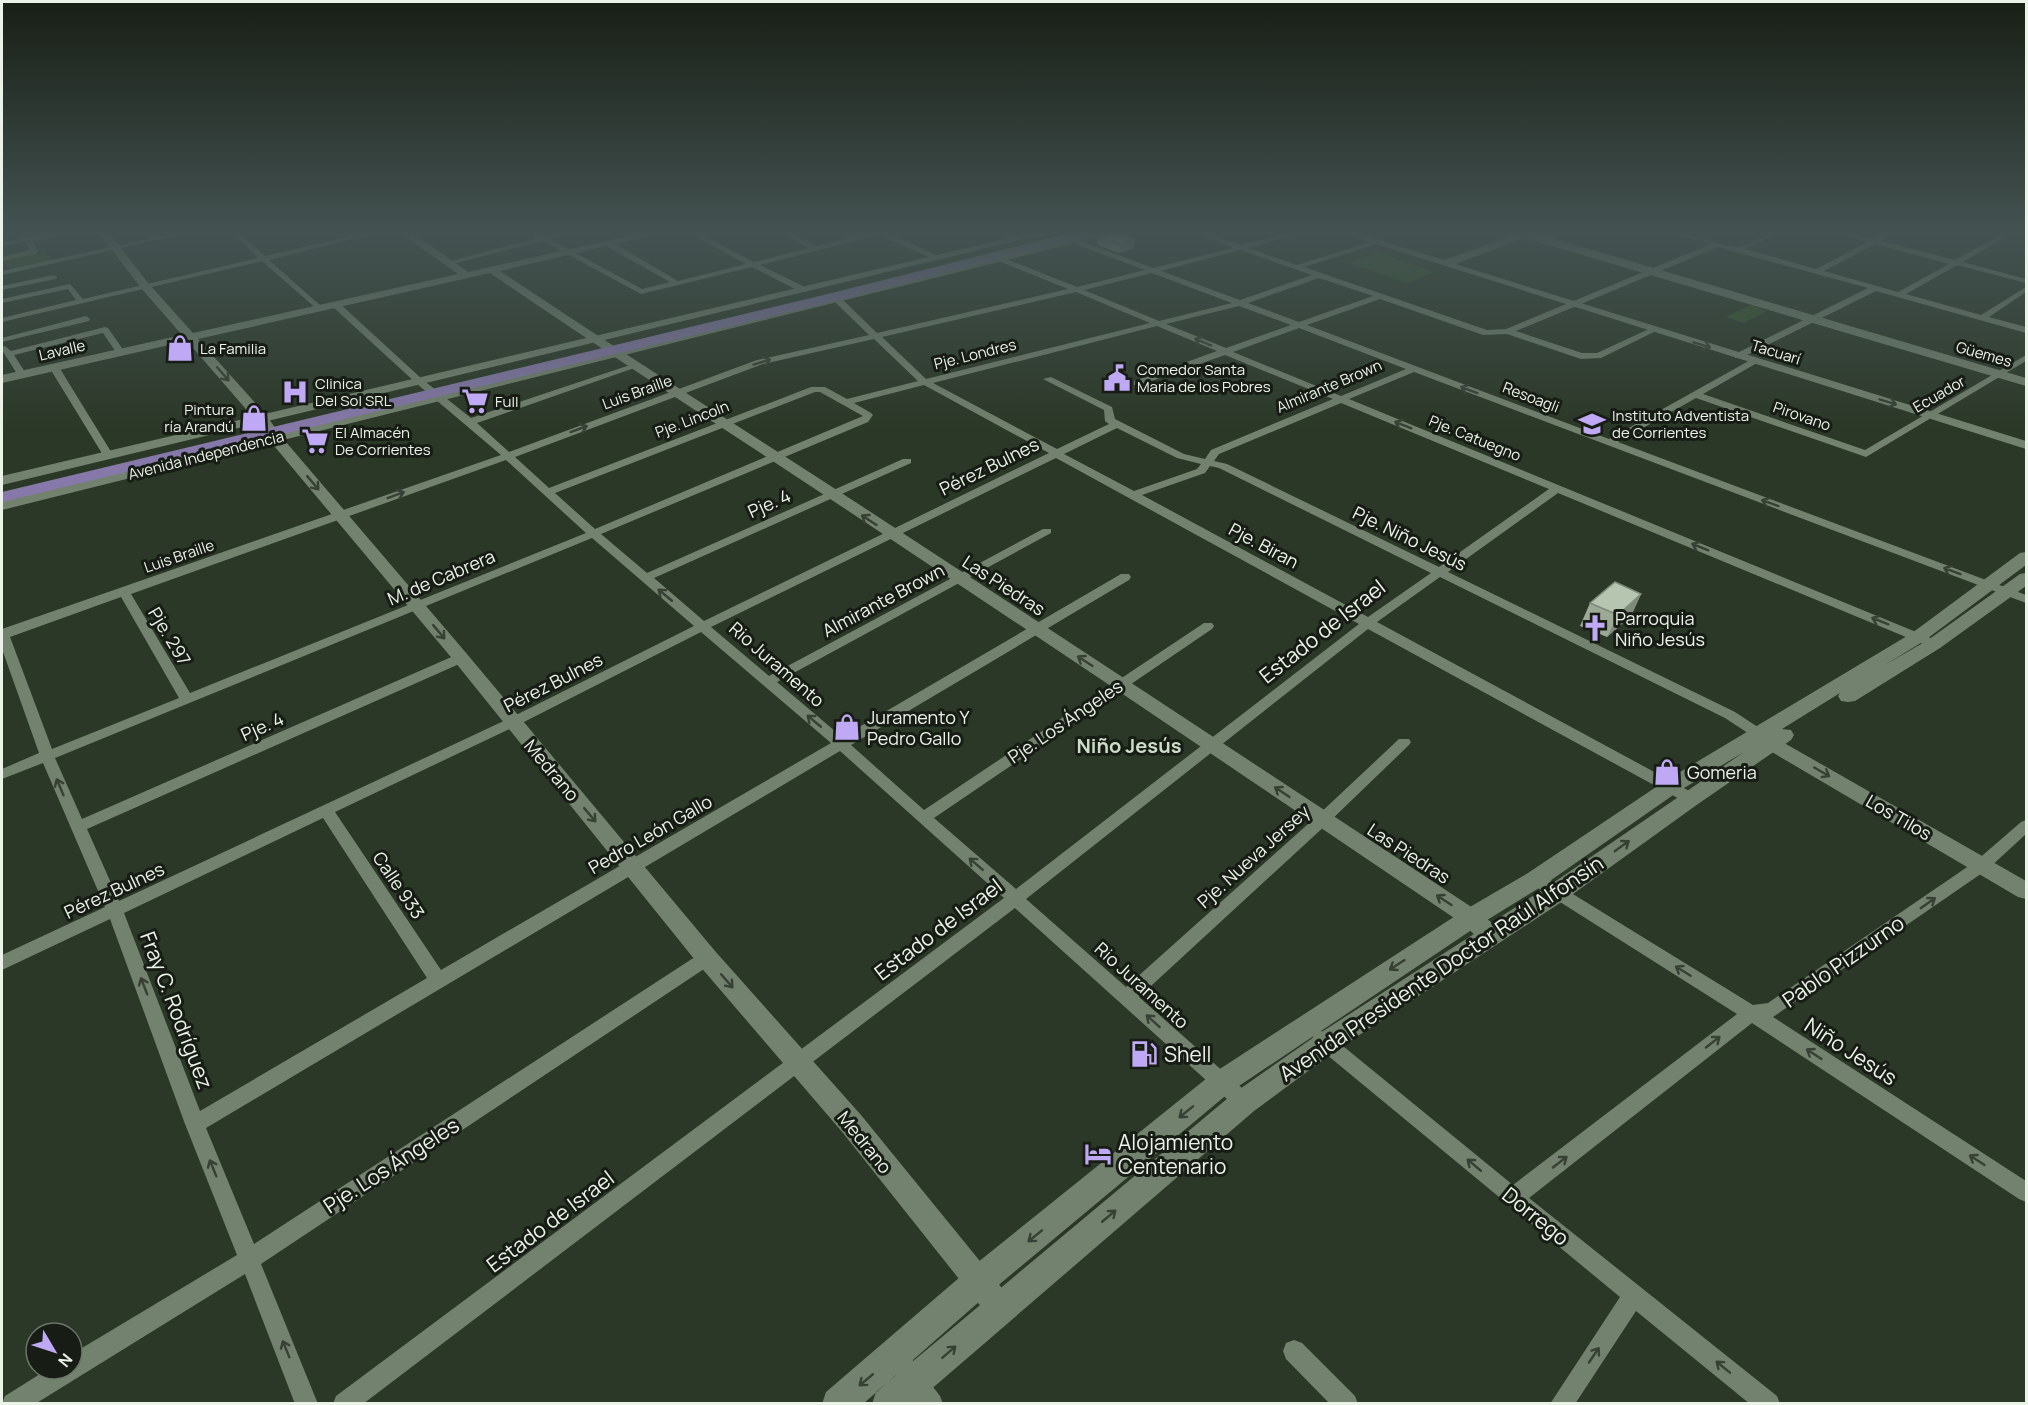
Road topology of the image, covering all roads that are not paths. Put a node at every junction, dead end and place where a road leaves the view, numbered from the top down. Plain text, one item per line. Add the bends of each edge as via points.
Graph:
1 (75, 299) edge
2 (92, 299) edge
3 (156, 299) edge
4 (307, 299) edge
5 (365, 299) edge
6 (534, 299) edge
7 (769, 299) edge
8 (816, 299) edge
9 (823, 299) edge
10 (825, 299) edge
11 (837, 299) edge
12 (1039, 299) edge
13 (1097, 299) edge
14 (1228, 299) edge
15 (1253, 299) edge
16 (1374, 299) edge
17 (1388, 299) edge
18 (1553, 299) edge
19 (1588, 299) edge
20 (1740, 299) edge
21 (1854, 299) edge
22 (1914, 299) edge
23 (2011, 299) edge
24 (77, 302) junction
25 (1240, 303) junction
26 (336, 305) junction
27 (1573, 305) junction
28 (319, 309) junction
29 (702, 315) junction
30 (1982, 318) junction
31 (86, 319) junction
32 (2, 320) edge
33 (1811, 320) junction
34 (1156, 323) junction
35 (1300, 326) junction
36 (1654, 330) junction
37 (2026, 330) edge
38 (714, 331) joint
39 (1508, 331) junction
40 (97, 332) junction
41 (875, 336) junction
42 (190, 338) junction
43 (2, 342) edge
44 (606, 347) junction
45 (1227, 352) junction
46 (121, 353) junction
47 (9, 354) junction
48 (1738, 356) junction
49 (2026, 358) edge
50 (1754, 361) junction
51 (636, 366) junction
52 (54, 368) junction
53 (1413, 369) junction
54 (22, 375) junction
55 (2002, 375) junction
56 (2, 379) edge
57 (1048, 379) dead end
58 (923, 381) junction
59 (2026, 382) edge
60 (1137, 383) dead end
61 (430, 390) junction
62 (679, 393) junction
63 (1695, 394) junction
64 (1341, 399) junction
65 (846, 402) junction
66 (1931, 415) junction
67 (470, 422) junction
68 (722, 424) junction
69 (1117, 424) junction
70 (268, 428) junction
71 (1609, 443) junction
72 (2026, 445) edge
73 (1056, 454) junction
74 (1866, 454) joint
75 (108, 455) junction
76 (507, 456) junction
77 (773, 457) junction
78 (908, 461) dead end
79 (1209, 461) junction
80 (2, 485) edge
81 (1558, 488) junction
82 (548, 492) junction
83 (831, 495) junction
84 (1133, 495) junction
85 (32, 498) joint
86 (2, 504) edge
87 (341, 515) junction
88 (1047, 531) dead end
89 (593, 533) junction
90 (891, 534) junction
91 (2026, 557) edge
92 (1437, 572) junction
93 (1125, 577) dead end
94 (645, 578) junction
95 (2026, 578) edge
96 (960, 579) junction
97 (1989, 585) junction
98 (123, 591) junction
99 (2007, 592) junction
100 (2026, 599) edge
101 (418, 607) junction
102 (1369, 622) junction
103 (703, 626) junction
104 (1208, 626) dead end
105 (1035, 629) junction
106 (2, 635) edge
107 (1926, 640) junction
108 (461, 658) junction
109 (767, 682) junction
110 (1120, 683) junction
111 (187, 699) junction
112 (513, 722) junction
113 (1766, 739) junction
114 (1404, 742) dead end
115 (842, 745) junction
116 (1213, 745) junction
117 (47, 755) junction
118 (2, 774) edge
119 (1681, 792) junction
120 (326, 810) junction
121 (923, 818) junction
122 (1322, 820) junction
123 (2026, 826) edge
124 (78, 827) junction
125 (1982, 865) junction
126 (633, 866) junction
127 (1547, 885) junction
128 (2026, 891) edge
129 (1016, 898) junction
130 (115, 910) junction
131 (1471, 918) junction
132 (1491, 935) junction
133 (707, 958) junction
134 (2, 963) edge
135 (439, 982) junction
136 (1127, 997) junction
137 (1751, 1013) junction
138 (1304, 1026) junction
139 (1326, 1043) junction
140 (798, 1064) junction
141 (1221, 1083) junction
142 (1244, 1102) junction
143 (195, 1124) junction
144 (2026, 1192) edge
145 (1513, 1198) junction
146 (250, 1259) junction
147 (978, 1282) junction
148 (1634, 1295) junction
149 (1000, 1308) junction
150 (1294, 1351) dead end
151 (895, 1356) junction
152 (84, 1360) edge
153 (50, 1381) edge
154 (923, 1392) edge
155 (13, 1404) edge
156 (307, 1404) edge
157 (344, 1404) edge
158 (838, 1404) edge
159 (888, 1404) edge
160 (1347, 1404) edge
161 (1561, 1404) edge
162 (1769, 1404) edge

1 - 24 street
2 - 24 street
3 - 42 street, Medrano
4 - 28 street
5 - 26 street, Lavalle
6 - 44 street, Las Piedras
7 - 29 main road, Avenida Independencia
8 - 29 highway
9 - 44 highway, Avenida Independencia
10 - 38 highway
11 - 41 street, Pje. Biran
12 - 41 street, Luis Braille
13 - 34 street, Pje. Catuegno
14 - 25 street, Resoagli
15 - 25 street, Pje. Londres
16 - 35 street
17 - 39 street via 1486,333
18 - 27 street, Tacuarí
19 - 27 street
20 - 33 street, Güemes
21 - 33 street
22 - 30 street
23 - 30 street
24 - 31 street
24 - 32 street
25 - 34 street, Pje. Londres
25 - 35 street, Resoagli
26 - 28 street, Lavalle
26 - 61 street, Rio Juramento
27 - 36 street, Tacuarí
27 - 39 street
28 - 42 street, Lavalle
29 - 44 main road, Avenida Independencia
30 - 37 street
31 - 40 street
31 - 43 street
33 - 48 street
33 - 55 street, Güemes
45 -> 34 street, Pje. Catuegno
34 - 58 street, Pje. Londres
35 - 45 street
35 - 53 street, Resoagli
36 - 39 street via 1598,356 1581,356
36 -> 48 street, Tacuarí
38 - 44 main road, Avenida Independencia
40 - 46 street via 105,330
40 - 47 street
41 - 58 street, Pje. Biran
62 -> 41 street, Luis Braille via 760,362
42 - 46 street, Lavalle
42 -> 70 street, Medrano
43 - 47 street
44 - 51 street, Las Piedras
44 - 61 highway, Avenida Independencia
45 - 60 street
45 - 64 street, Pje. Catuegno
46 - 52 street, Lavalle
47 - 54 street
48 - 50 street, Tacuarí
49 - 55 street, Ecuador
50 - 63 street
50 -> 66 street, Tacuarí
51 - 62 street, Las Piedras
51 - 67 street
52 - 54 street, Lavalle
52 - 75 street
53 - 64 street, Almirante Brown
71 -> 53 street, Resoagli
54 - 56 street, Lavalle
55 - 59 street, Güemes
55 - 66 street, Ecuador
57 - 69 street, Pje. Niño Jesús via 1109,409 1110,421
58 - 65 street, Pje. Londres
58 - 73 street, Pje. Biran
61 - 67 street, Rio Juramento
61 - 70 highway, Avenida Independencia
62 - 68 street, Las Piedras
76 -> 62 street, Luis Braille
63 - 71 street
63 - 74 street, Pirovano
64 - 79 street, Almirante Brown via 1215,452
81 -> 64 street, Pje. Catuegno
65 - 68 street, Pje. Lincoln via 822,388 814,389
65 - 77 street, M. de Cabrera via 868,415 865,420
66 - 72 street, Tacuarí
66 - 74 street, Ecuador
67 - 76 street, Rio Juramento
68 - 77 street, Las Piedras
68 - 82 street, Pje. Lincoln
69 - 73 street, Pérez Bulnes
69 - 79 street, Pje. Niño Jesús via 1181,456
70 - 75 main road, Avenida Independencia
70 - 80 highway, Avenida Independencia
70 - 85 main road, Avenida Independencia
70 -> 87 street, Medrano
97 -> 71 street, Resoagli
73 - 84 street, Pje. Biran
73 - 90 street, Pérez Bulnes
75 - 80 main road, Avenida Independencia
76 - 82 street, Rio Juramento
87 -> 76 street, Luis Braille
77 - 83 street, Las Piedras
77 - 89 street, M. de Cabrera
78 - 83 street, Pje. 4
79 - 84 street, Almirante Brown via 1201,471
79 - 92 street, Pje. Niño Jesús
81 - 92 street, Estado de Israel
107 -> 81 street, Pje. Catuegno
82 - 89 street, Rio Juramento
90 -> 83 street, Las Piedras
83 - 94 street, Pje. 4
84 - 102 street, Pje. Biran
85 - 86 highway
87 - 98 street, Luis Braille
87 - 101 street, Medrano
88 - 96 street, Almirante Brown
89 - 94 street, Rio Juramento
89 - 101 street, M. de Cabrera
90 - 96 street, Las Piedras
90 - 103 street, Pérez Bulnes
91 - 97 main road, Avenida Presidente Doctor Raúl Alfonsín
92 - 102 street, Estado de Israel
92 - 113 street, Pje. Niño Jesús via 1730,714
93 - 105 street, Pedro León Gallo
103 -> 94 street, Rio Juramento
95 - 99 main road, Avenida Presidente Doctor Raúl Alfonsín
96 - 105 street, Las Piedras
96 - 109 street, Almirante Brown
97 - 99 street, Resoagli
97 - 107 main road, Avenida Presidente Doctor Raúl Alfonsín
98 - 106 street, Luis Braille
98 - 111 street, Pje. 297
99 - 100 street, Resoagli
99 - 107 main road, Avenida Presidente Doctor Raúl Alfonsín
101 -> 108 street, Medrano
101 - 111 street, M. de Cabrera
102 - 116 street, Estado de Israel
102 - 119 street, Pje. Biran
103 - 109 street, Rio Juramento
103 - 112 street, Pérez Bulnes
104 - 110 street, Pje. Los Ángeles
110 -> 105 street, Las Piedras
105 - 115 street, Pedro León Gallo
106 - 117 street, Fray C. Rodríguez
107 - 113 main road, Avenida Presidente Doctor Raúl Alfonsín
108 - 112 street, Medrano
108 - 124 street, Pje. 4
115 -> 109 street, Rio Juramento
110 - 116 street, Las Piedras
110 - 121 street, Pje. Los Ángeles
111 - 117 street, M. de Cabrera
112 - 120 street, Pérez Bulnes
112 -> 126 street, Medrano
113 - 119 main road, Avenida Presidente Doctor Raúl Alfonsín
113 -> 125 street, Los Tilos
114 - 122 street, Pje. Nueva Jersey
115 - 121 street, Rio Juramento
115 - 126 street, Pedro León Gallo
122 -> 116 street, Las Piedras
116 - 129 street, Estado de Israel
117 - 118 street, M. de Cabrera
124 -> 117 street, Fray C. Rodríguez
119 - 127 main road, Avenida Presidente Doctor Raúl Alfonsín
120 - 130 street, Pérez Bulnes
120 - 135 street, Calle 933
129 -> 121 street, Rio Juramento
131 -> 122 street, Las Piedras
122 - 136 street, Pje. Nueva Jersey
123 - 125 street, Pablo Pizzurno
124 - 130 street, Fray C. Rodríguez
125 - 128 street, Los Tilos
137 -> 125 street, Pablo Pizzurno via 1772,1010
126 - 133 street, Medrano
126 - 135 street, Pedro León Gallo
127 - 131 main road, Avenida Presidente Doctor Raúl Alfonsín
127 - 132 main road, Avenida Presidente Doctor Raúl Alfonsín
137 -> 127 street, Niño Jesús
129 - 136 street, Rio Juramento
129 - 140 street, Estado de Israel
130 - 134 street, Pérez Bulnes
143 -> 130 street, Fray C. Rodríguez
131 - 132 street, Las Piedras
131 -> 138 main road, Avenida Presidente Doctor Raúl Alfonsín
132 - 139 main road, Avenida Presidente Doctor Raúl Alfonsín
133 -> 140 street, Medrano
133 - 146 street, Pje. Los Ángeles
135 - 143 street, Pedro León Gallo
141 -> 136 street, Rio Juramento
144 -> 137 street, Niño Jesús
145 -> 137 street, Pablo Pizzurno
138 - 139 street, Dorrego
138 - 141 main road, Avenida Presidente Doctor Raúl Alfonsín
139 - 142 main road, Avenida Presidente Doctor Raúl Alfonsín
145 -> 139 street, Dorrego
140 - 147 street, Medrano via 852,1124
140 - 157 street, Estado de Israel
141 - 142 street, Rio Juramento
141 -> 147 main road, Avenida Presidente Doctor Raúl Alfonsín
149 -> 142 main road, Avenida Presidente Doctor Raúl Alfonsín
146 -> 143 street, Fray C. Rodríguez
145 - 148 street, Dorrego
146 - 152 street, Pje. Los Ángeles
156 -> 146 street, Fray C. Rodríguez
147 - 149 street, Medrano
147 - 151 main road, Avenida Presidente Doctor Raúl Alfonsín
161 -> 148 street
162 -> 148 street, Dorrego
154 -> 149 main road, Avenida Presidente Doctor Raúl Alfonsín
150 - 160 street
151 - 154 street
151 -> 158 main road
153 - 155 street, Pje. Los Ángeles
154 - 159 main road, Avenida Presidente Doctor Raúl Alfonsín

